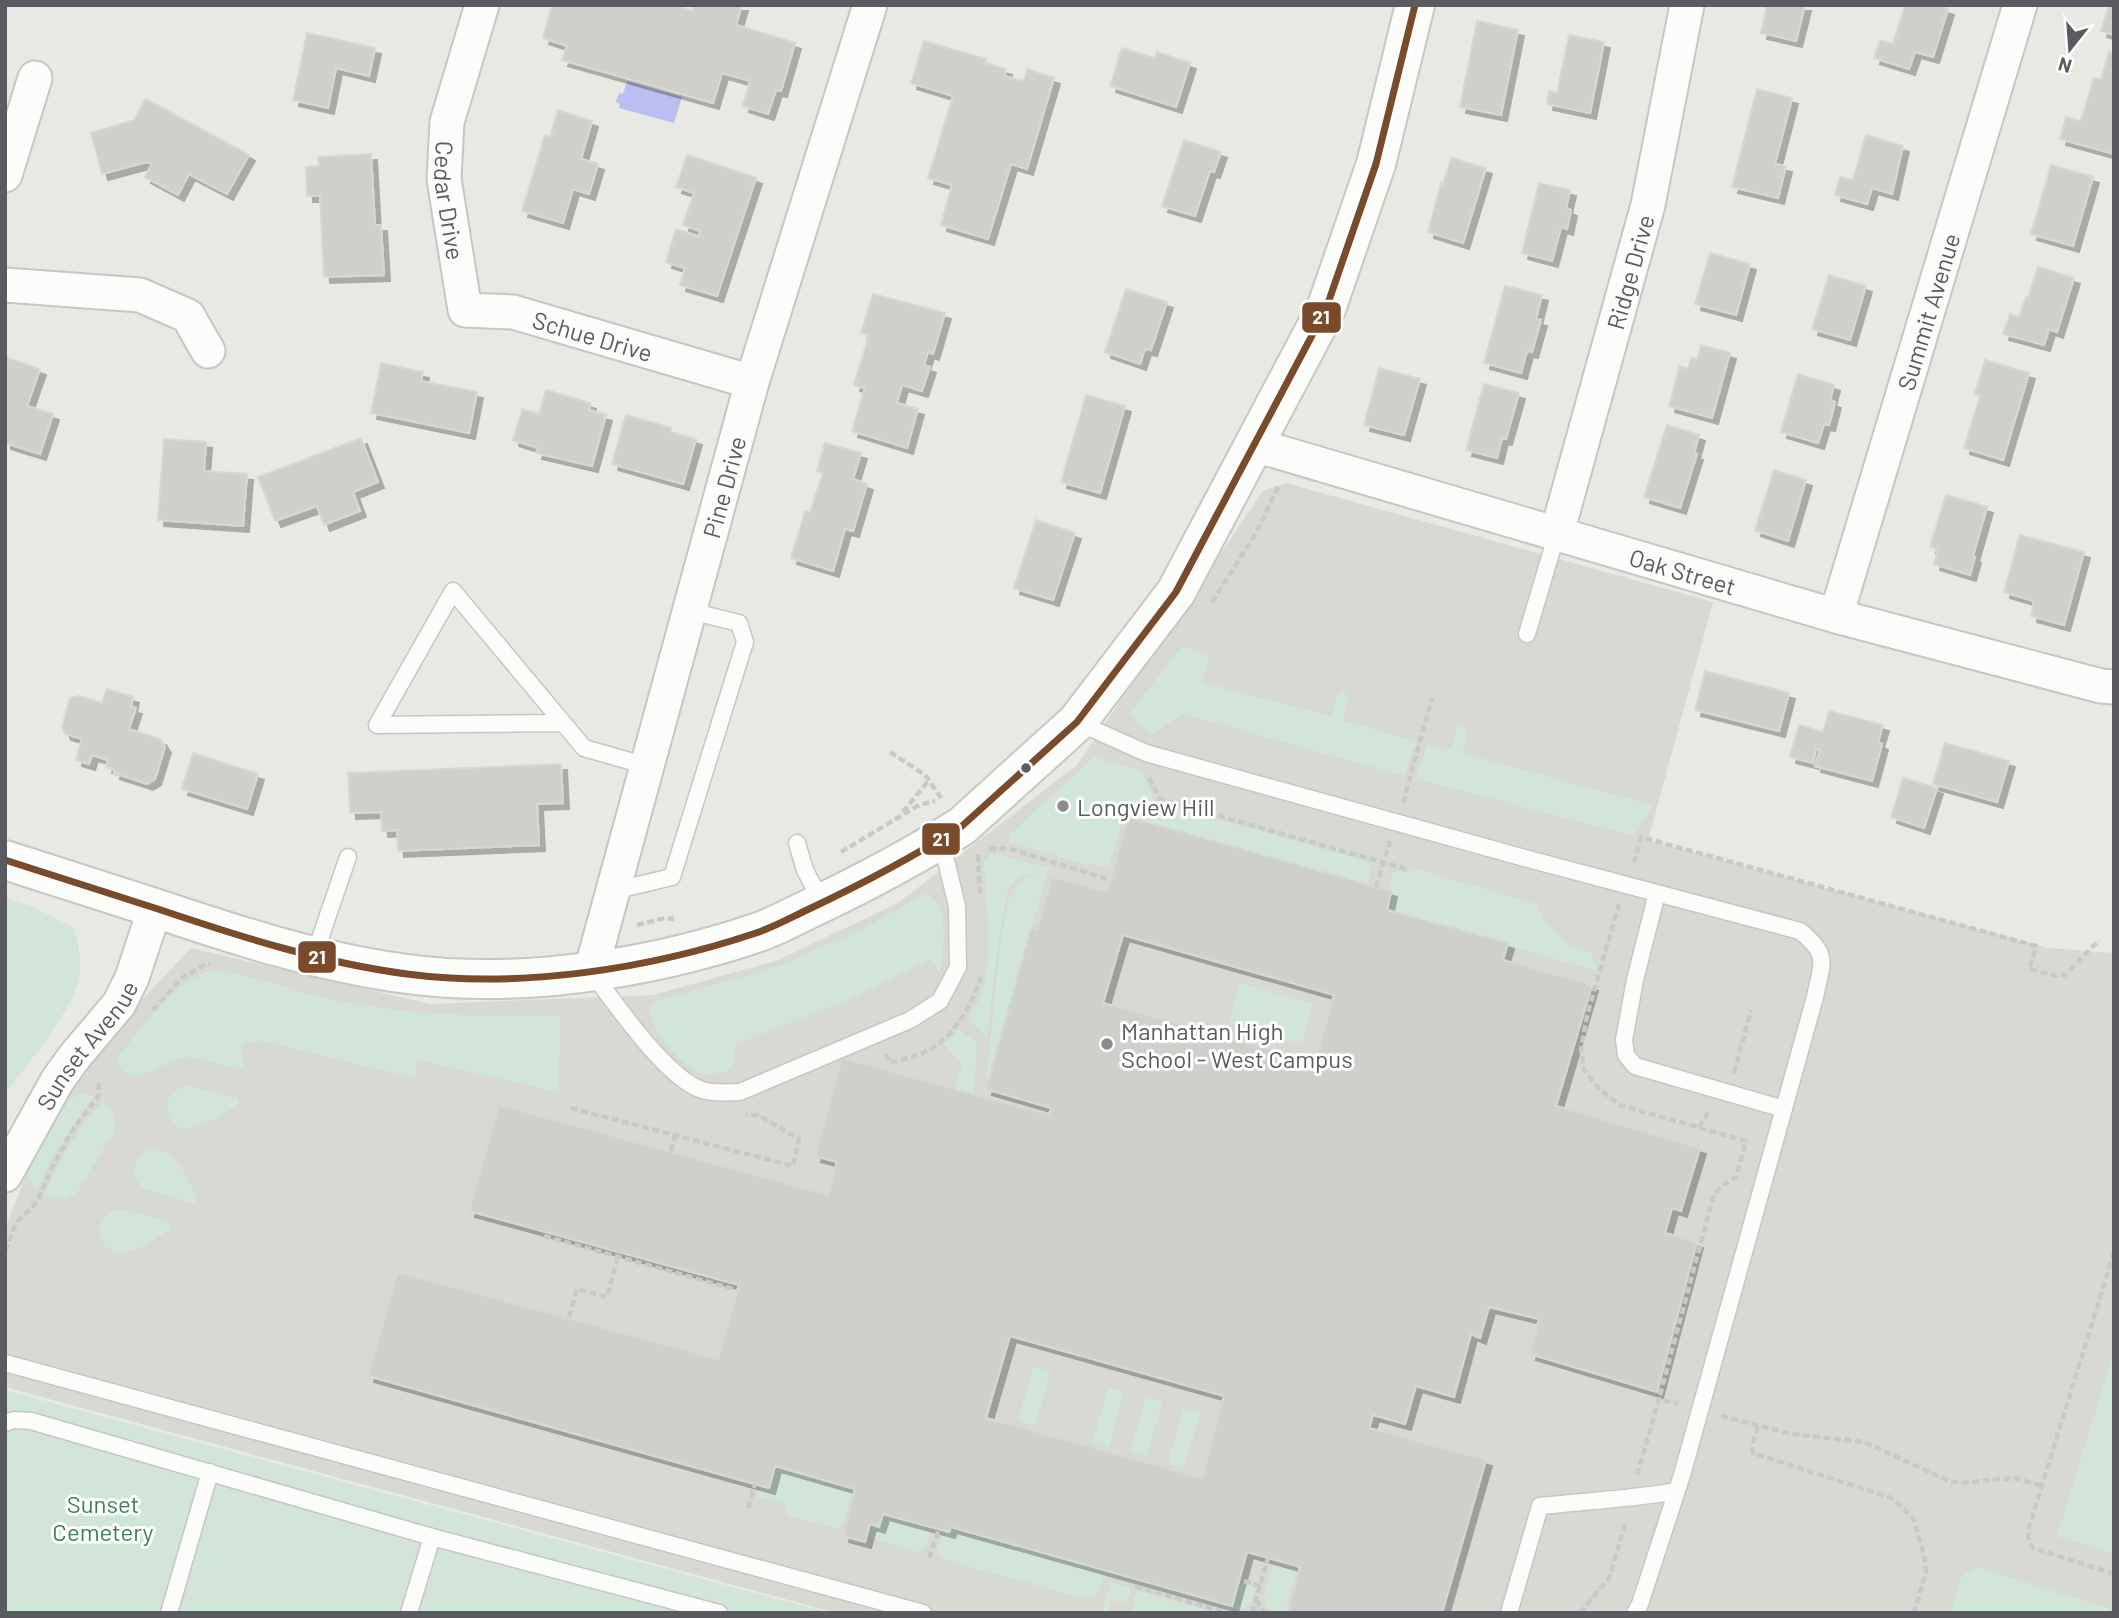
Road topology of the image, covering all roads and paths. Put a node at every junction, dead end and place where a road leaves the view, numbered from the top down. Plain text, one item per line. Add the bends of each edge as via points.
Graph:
1 (482, 5) edge
2 (870, 5) edge
3 (1415, 5) edge
4 (1687, 5) edge
5 (2020, 5) edge
6 (35, 78) dead end
7 (5, 175) edge
8 (460, 274) joint
9 (5, 285) edge
10 (208, 351) dead end
11 (752, 383) junction
12 (1255, 446) junction
13 (1557, 533) junction
14 (690, 611) junction
15 (1836, 616) junction
16 (1527, 634) dead end
17 (2114, 687) edge
18 (1432, 698) dead end
19 (1077, 722) junction
20 (563, 723) junction
21 (890, 752) dead end
22 (647, 766) junction
23 (1143, 768) dead end
24 (1413, 768) dead end
25 (929, 780) junction
26 (942, 800) dead end
27 (899, 816) dead end
28 (941, 840) junction
29 (995, 841) dead end
30 (797, 843) dead end
31 (978, 849) dead end
32 (986, 849) junction
33 (348, 857) dead end
34 (5, 860) edge
35 (1406, 869) dead end
36 (1110, 880) dead end
37 (1625, 885) junction
38 (613, 891) junction
39 (1657, 893) junction
40 (822, 903) junction
41 (155, 908) junction
42 (2099, 940) dead end
43 (314, 956) junction
44 (206, 964) dead end
45 (591, 971) junction
46 (150, 1014) dead end
47 (99, 1073) dead end
48 (1784, 1109) junction
49 (675, 1135) dead end
50 (671, 1151) dead end
51 (5, 1175) edge
52 (544, 1236) dead end
53 (5, 1251) edge
54 (2114, 1252) edge
55 (618, 1255) junction
56 (737, 1290) dead end
57 (569, 1317) dead end
58 (5, 1363) edge
59 (1659, 1399) dead end
60 (5, 1423) edge
61 (211, 1472) junction
62 (755, 1484) dead end
63 (2042, 1486) junction
64 (1677, 1491) junction
65 (748, 1508) dead end
66 (939, 1529) dead end
67 (432, 1537) junction
68 (929, 1558) dead end
69 (1268, 1558) dead end
70 (2114, 1574) edge
71 (1244, 1581) dead end
72 (1135, 1586) dead end
73 (1260, 1586) junction
74 (1256, 1600) junction
75 (169, 1613) edge
76 (409, 1613) edge
77 (719, 1613) edge
78 (923, 1613) edge
79 (1227, 1613) edge
80 (1251, 1613) edge
81 (1265, 1613) edge
82 (1509, 1613) edge
83 (1634, 1613) edge
84 (1914, 1613) edge

1 - 8 street, Cedar Drive via 447,122 444,178
2 - 11 street, Pine Drive
3 - 12 street via 1376,164 1326,309
4 - 13 street, Ridge Drive via 1648,205
5 - 15 street, Summit Avenue
6 - 7 street
8 - 11 street, Schue Drive via 465,310 513,312
9 - 10 street via 140,295 188,316
11 - 14 street, Pine Drive
12 - 13 street, Oak Street
12 - 19 street via 1175,592
13 - 15 street, Oak Street
13 - 16 lane
14 - 22 street, Pine Drive
14 - 38 lane via 739,623 746,642 672,877
15 - 17 street, Oak Street
18 - 24 path
19 - 28 street
19 - 37 lane via 1146,753
20 - 20 lane via 453,591 377,725 403,725
20 - 22 lane via 584,748
21 - 25 path
22 - 38 street, Pine Drive
23 - 35 path via 1160,799
25 - 26 path
25 - 27 path
28 - 40 street
28 - 45 lane via 957,906 958,967 940,1001 910,1020 740,1092 701,1090 668,1067
29 - 32 path
30 - 40 lane
31 - 32 path
32 - 36 path via 1008,848
33 - 43 lane
34 - 41 street
37 - 39 lane
37 - 42 path via 1641,837 2036,946 2029,969 2053,975 2065,975
37 - 59 path via 1587,1016 1581,1049 1584,1070 1620,1105 1746,1141 1736,1177 1714,1194
38 - 45 street, Pine Drive
39 - 48 lane via 1635,980 1624,1040 1626,1055 1635,1066
39 - 48 lane via 1800,931 1817,945 1822,963
40 - 45 street via 758,933 645,964
41 - 43 street
41 - 51 street, Sunset Avenue via 119,1004 57,1081
43 - 45 street via 459,979
44 - 46 path via 182,978
47 - 53 path via 98,1097 76,1125 37,1202 16,1223
48 - 64 lane
49 - 50 path
52 - 55 path
54 - 63 path
55 - 56 path
55 - 57 path via 607,1297 576,1289
58 - 78 lane
60 - 61 lane via 31,1421
61 - 67 lane
61 - 75 lane
62 - 65 path
63 - 70 path via 2028,1531 2033,1548
63 - 84 path via 2015,1478 1949,1481 1864,1442 1760,1427 1752,1445 1758,1456 1894,1499 1913,1518 1926,1571
64 - 82 lane via 1540,1506
64 - 83 lane
66 - 68 path
67 - 76 lane
67 - 77 lane
69 - 73 path
71 - 73 path
72 - 79 path
73 - 74 path
74 - 80 path
74 - 81 path

